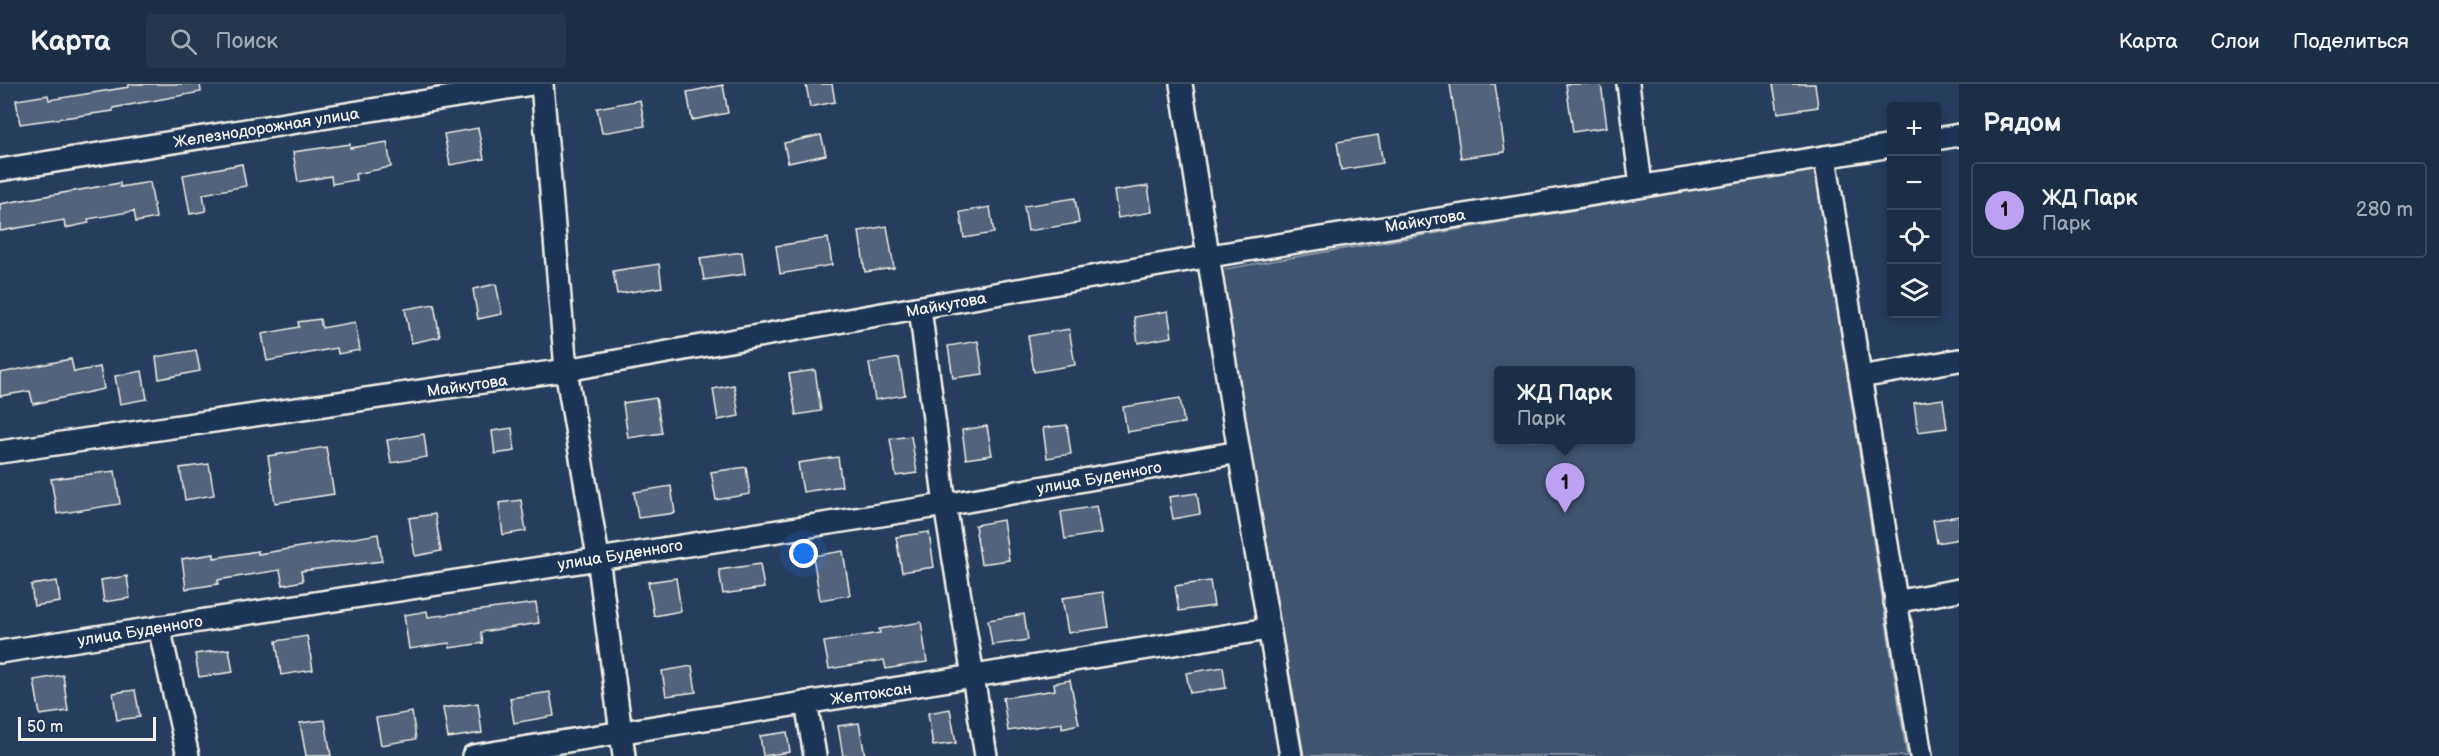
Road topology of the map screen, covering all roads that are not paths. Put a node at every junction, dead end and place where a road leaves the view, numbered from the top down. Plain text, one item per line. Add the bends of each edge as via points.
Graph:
1 (532, 84) edge
2 (542, 84) edge
3 (1181, 84) edge
4 (1628, 84) edge
5 (1959, 135) edge
6 (1941, 138) edge
7 (1887, 147) edge
8 (1825, 157) junction
9 (0, 170) edge
10 (1641, 185) junction
11 (1210, 256) junction
12 (920, 308) junction
13 (1959, 360) edge
14 (566, 370) junction
15 (1860, 377) junction
16 (0, 452) edge
17 (1239, 452) junction
18 (945, 505) junction
19 (597, 557) junction
20 (1959, 590) edge
21 (1895, 602) junction
22 (159, 627) junction
23 (1268, 629) junction
24 (0, 652) edge
25 (972, 678) junction
26 (806, 702) junction
27 (620, 733) junction
28 (188, 756) edge
29 (473, 756) edge
30 (624, 756) edge
31 (815, 756) edge
32 (986, 756) edge
33 (1291, 756) edge
34 (1921, 756) edge

1 - 9 street, Железнодорожная улица
2 - 14 street
3 - 11 street
4 - 10 street
5 - 6 street
7 - 8 street, Майкутова
8 - 10 street, Майкутова
8 - 15 street
10 - 11 street, Майкутова
11 - 12 street, Майкутова
11 - 17 street
12 - 14 street, Майкутова
12 - 18 street
13 - 15 street
14 - 16 street, Майкутова
14 - 19 street
15 - 21 street
17 - 18 street, улица Буденного
17 - 23 street
18 - 19 street, улица Буденного
18 - 25 street
19 - 22 street, улица Буденного
19 - 27 street
20 - 21 street
21 - 34 street
22 - 24 street, улица Буденного
22 - 28 street
23 - 25 street, Желтоксан
23 - 33 street
25 - 26 street, Желтоксан
25 - 32 street
26 - 27 street, Желтоксан
26 - 31 street
27 - 29 street, Желтоксан
27 - 30 street

